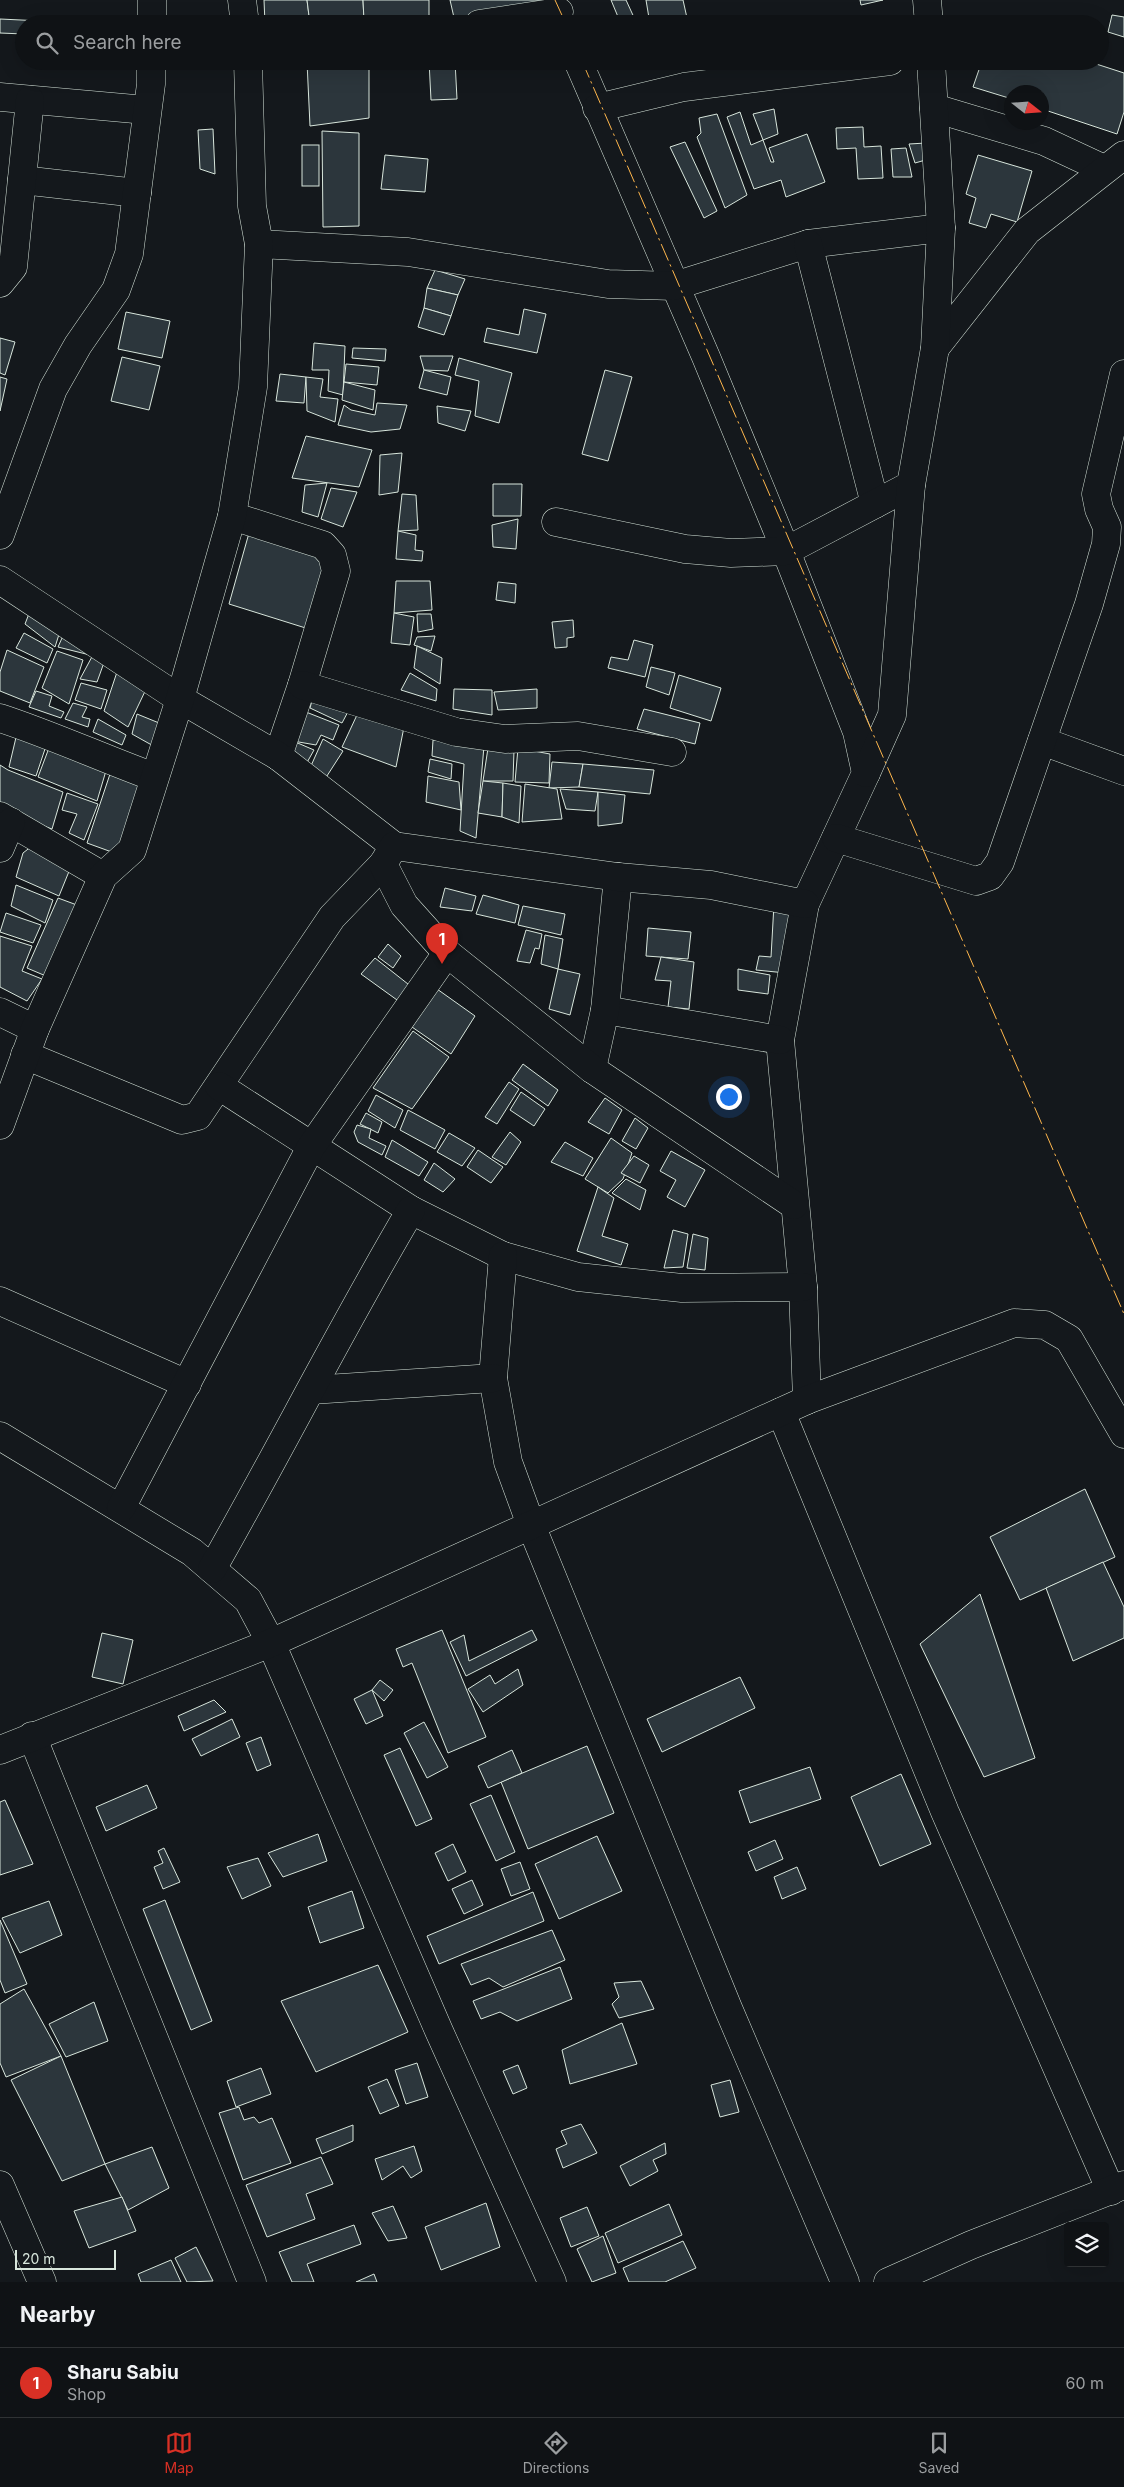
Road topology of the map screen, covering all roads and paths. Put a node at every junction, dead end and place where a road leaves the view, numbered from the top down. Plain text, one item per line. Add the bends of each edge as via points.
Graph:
1 (152, 0) edge
2 (242, 0) edge
3 (927, 0) edge
4 (559, 12) edge
5 (152, 15) edge
6 (244, 15) edge
7 (539, 15) edge
8 (928, 15) edge
9 (152, 70) edge
10 (248, 70) edge
11 (582, 70) edge
12 (819, 70) edge
13 (932, 70) edge
14 (0, 96) edge
15 (30, 100) junction
16 (597, 108) junction
17 (934, 108) junction
18 (146, 110) junction
19 (1114, 162) edge
20 (22, 180) junction
21 (137, 193) junction
22 (941, 228) junction
23 (259, 244) junction
24 (808, 244) junction
25 (0, 283) edge
26 (674, 286) junction
27 (935, 348) junction
28 (1122, 389) edge
29 (911, 485) junction
30 (875, 504) junction
31 (1111, 512) edge
32 (232, 516) junction
33 (556, 522) dead end
34 (0, 535) edge
35 (786, 551) junction
36 (0, 580) edge
37 (302, 685) junction
38 (180, 699) junction
39 (0, 718) edge
40 (1042, 741) junction
41 (672, 752) dead end
42 (278, 756) junction
43 (1124, 771) edge
44 (866, 773) junction
45 (154, 777) junction
46 (5, 819) edge
47 (836, 838) junction
48 (0, 848) edge
49 (388, 855) junction
50 (103, 876) junction
51 (618, 877) junction
52 (805, 904) junction
53 (447, 954) junction
54 (605, 1010) junction
55 (0, 1012) edge
56 (35, 1029) junction
57 (780, 1040) junction
58 (25, 1056) junction
59 (592, 1069) junction
60 (219, 1086) junction
61 (0, 1125) edge
62 (311, 1147) junction
63 (794, 1204) junction
64 (411, 1210) junction
65 (503, 1256) junction
66 (803, 1287) junction
67 (0, 1301) edge
68 (493, 1378) junction
69 (187, 1384) junction
70 (311, 1390) junction
71 (807, 1400) junction
72 (781, 1412) junction
73 (1124, 1434) edge
74 (0, 1436) edge
75 (121, 1508) junction
76 (531, 1525) junction
77 (212, 1569) junction
78 (271, 1643) junction
79 (32, 1736) junction
80 (0, 1750) edge
81 (0, 2185) edge
82 (1117, 2188) edge
83 (42, 2282) edge
84 (252, 2282) edge
85 (552, 2282) edge
86 (844, 2282) edge
87 (888, 2282) edge

1 - 5 street
2 - 6 street
3 - 8 street
4 - 7 street
9 - 18 street
10 - 23 street via 252,206
11 - 16 street
12 - 16 street via 684,87
13 - 17 street
14 - 15 street
15 - 18 street
15 - 20 street
16 - 26 street
17 - 19 street
17 - 22 street
18 - 21 street
19 - 27 street via 1028,231
20 - 21 street
20 - 25 street via 13,267
21 - 34 street via 129,254 116,290 78,345 53,389
22 - 24 street
22 - 27 street
23 - 26 street via 408,252 608,284
23 - 32 street via 253,387
24 - 26 street
24 - 30 street
26 - 35 street
27 - 29 street
28 - 31 street via 1096,494
29 - 30 street
29 - 44 street via 892,715
30 - 35 street
31 - 40 street via 1106,544 1089,604
32 - 37 street via 323,545 332,555 336,571
32 - 38 street
33 - 35 street via 685,549 731,553
35 - 44 street via 857,732
36 - 38 street
37 - 41 street via 456,732 504,739 578,736
37 - 42 street
38 - 42 street
38 - 45 street
39 - 45 street via 56,736
40 - 43 street
40 - 47 street via 1000,862 990,876 976,881
42 - 49 street
44 - 47 street
45 - 50 street via 132,850
46 - 48 street
46 - 50 street
47 - 52 street
49 - 51 street
49 - 53 street via 404,905
49 - 60 street via 332,917
50 - 56 street
51 - 52 street via 711,885
51 - 54 street
52 - 57 street
53 - 59 street
53 - 62 street
54 - 57 street
54 - 59 street
55 - 56 street
56 - 58 street
57 - 63 street
58 - 60 street via 182,1120 198,1116
58 - 61 street
59 - 63 street
60 - 62 street
62 - 64 street
62 - 69 street
63 - 66 street
64 - 65 street
64 - 70 street
65 - 66 street via 578,1277 682,1288
65 - 68 street
66 - 71 street
67 - 69 street
68 - 70 street
68 - 76 street via 508,1462
69 - 75 street
70 - 77 street
71 - 72 street
71 - 73 street via 1014,1323 1045,1325 1069,1340
72 - 76 street
72 - 82 street via 945,1812
74 - 75 street
75 - 77 street via 192,1552
76 - 78 street
76 - 86 street via 728,2008
77 - 78 street via 248,1600
78 - 79 street
78 - 85 street
79 - 80 street
79 - 84 street
81 - 83 street
82 - 87 street via 971,2245

